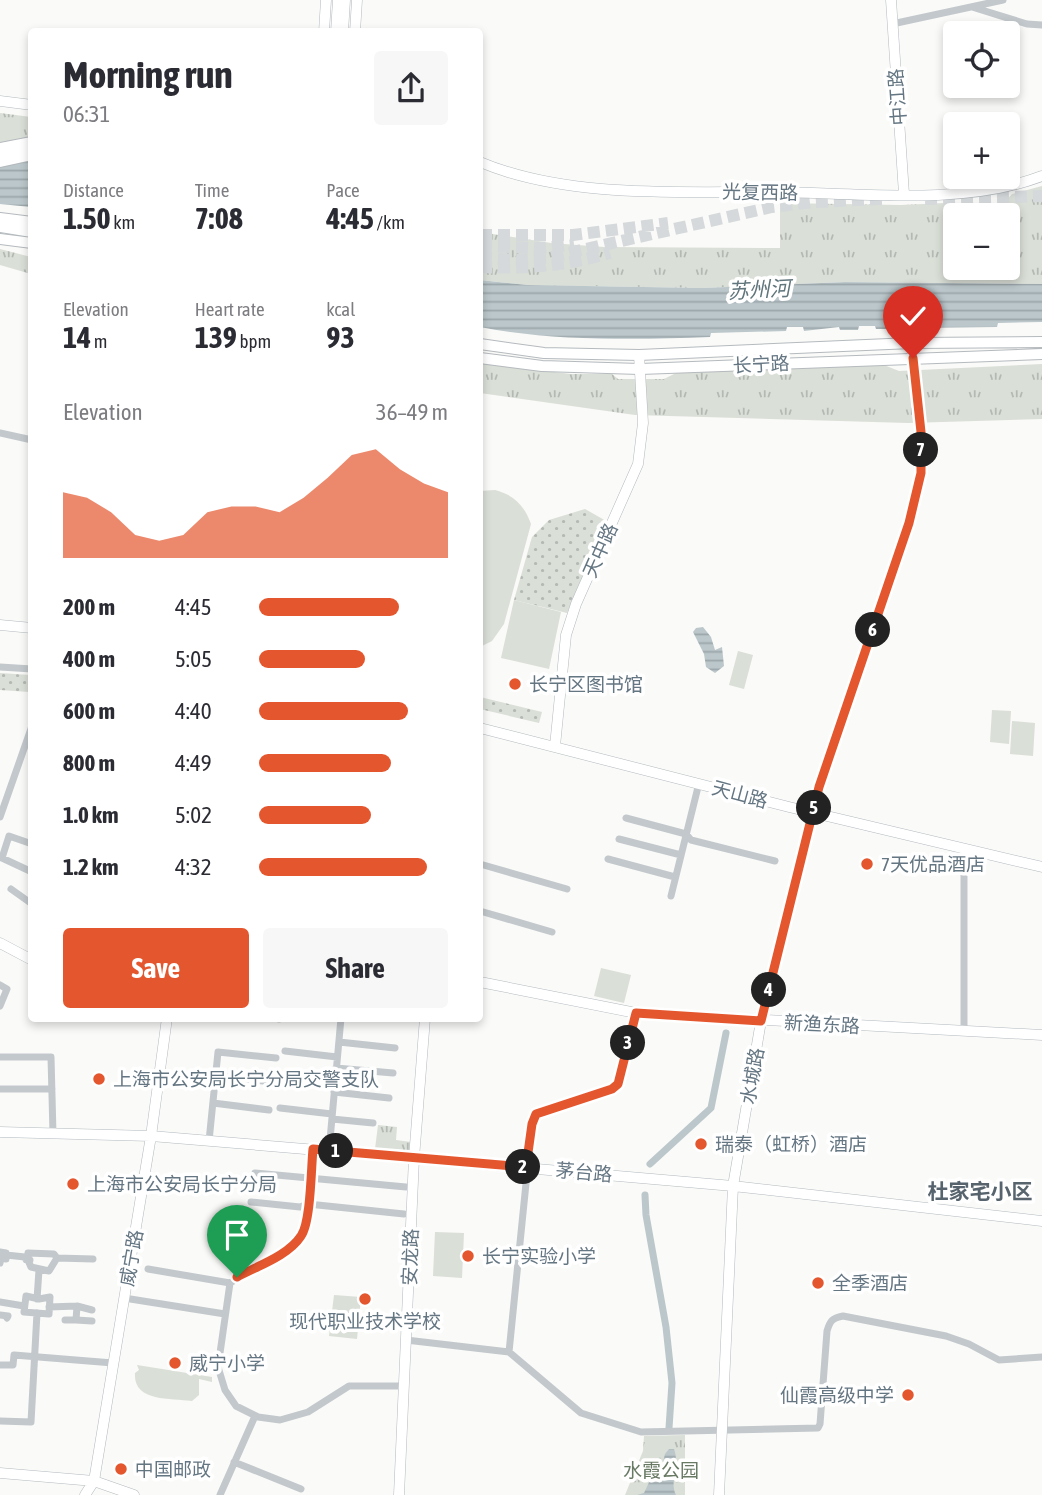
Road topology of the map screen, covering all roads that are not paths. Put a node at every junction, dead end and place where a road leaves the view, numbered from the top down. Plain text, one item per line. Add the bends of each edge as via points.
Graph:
1 (326, 0) edge
2 (338, 0) edge
3 (345, 0) edge
4 (357, 0) edge
5 (891, 0) edge
6 (1003, 0) edge
7 (971, 7) junction
8 (892, 24) junction
9 (1042, 25) edge
10 (324, 28) edge
11 (336, 28) edge
12 (343, 28) edge
13 (355, 28) edge
14 (0, 101) edge
15 (28, 104) edge
16 (28, 144) edge
17 (0, 149) edge
18 (28, 155) edge
19 (0, 161) edge
20 (483, 163) edge
21 (1042, 176) edge
22 (904, 194) junction
23 (0, 218) edge
24 (28, 222) edge
25 (0, 226) edge
26 (28, 230) edge
27 (0, 239) edge
28 (28, 242) edge
29 (1042, 342) edge
30 (912, 343) junction
31 (483, 344) edge
32 (1042, 354) edge
33 (639, 355) junction
34 (483, 358) edge
35 (913, 358) junction
36 (640, 369) junction
37 (0, 433) edge
38 (28, 439) edge
39 (0, 625) edge
40 (28, 628) edge
41 (0, 667) edge
42 (28, 669) edge
43 (483, 729) edge
44 (28, 737) edge
45 (555, 746) junction
46 (699, 783) junction
47 (813, 812) junction
48 (0, 817) edge
49 (626, 818) dead end
50 (686, 834) junction
51 (619, 839) dead end
52 (28, 843) edge
53 (964, 850) junction
54 (681, 855) junction
55 (608, 859) dead end
56 (775, 861) dead end
57 (483, 865) edge
58 (1042, 867) edge
59 (28, 870) edge
60 (675, 877) junction
61 (11, 888) dead end
62 (566, 889) dead end
63 (671, 896) dead end
64 (28, 901) edge
65 (483, 912) edge
66 (552, 932) dead end
67 (0, 943) edge
68 (28, 958) edge
69 (483, 983) edge
70 (0, 985) edge
71 (0, 1006) edge
72 (636, 1013) junction
73 (761, 1021) junction
74 (166, 1022) edge
75 (341, 1022) edge
76 (425, 1022) edge
77 (964, 1032) junction
78 (1042, 1035) edge
79 (339, 1042) junction
80 (395, 1048) dead end
81 (285, 1051) dead end
82 (0, 1057) edge
83 (337, 1057) junction
84 (276, 1058) dead end
85 (336, 1068) junction
86 (393, 1073) dead end
87 (216, 1076) junction
88 (0, 1089) edge
89 (52, 1089) junction
90 (335, 1089) junction
91 (390, 1098) dead end
92 (213, 1103) junction
93 (280, 1108) dead end
94 (270, 1110) dead end
95 (332, 1117) junction
96 (373, 1123) dead end
97 (0, 1132) edge
98 (53, 1134) junction
99 (151, 1136) junction
100 (209, 1141) junction
101 (313, 1149) junction
102 (329, 1151) junction
103 (414, 1158) junction
104 (526, 1167) junction
105 (255, 1173) dead end
106 (310, 1178) junction
107 (733, 1186) junction
108 (406, 1187) dead end
109 (251, 1202) dead end
110 (308, 1204) junction
111 (404, 1214) dead end
112 (1042, 1220) edge
113 (2, 1257) edge
114 (27, 1257) junction
115 (54, 1258) junction
116 (93, 1259) dead end
117 (148, 1269) dead end
118 (39, 1270) junction
119 (230, 1283) junction
120 (124, 1298) junction
121 (37, 1299) junction
122 (0, 1302) edge
123 (24, 1306) junction
124 (49, 1307) junction
125 (77, 1307) junction
126 (92, 1310) dead end
127 (37, 1313) junction
128 (225, 1314) junction
129 (65, 1320) dead end
130 (76, 1320) junction
131 (92, 1321) dead end
132 (406, 1340) junction
133 (509, 1352) junction
134 (35, 1357) junction
135 (1042, 1357) edge
136 (113, 1363) junction
137 (0, 1364) edge
138 (404, 1386) junction
139 (255, 1416) junction
140 (0, 1421) edge
141 (722, 1431) junction
142 (234, 1462) junction
143 (0, 1474) edge
144 (94, 1481) junction
145 (301, 1489) dead end
146 (85, 1495) edge
147 (134, 1495) edge
148 (220, 1495) edge
149 (400, 1495) edge
150 (719, 1495) edge

1 - 10 street
2 - 11 street
3 - 12 street
4 - 13 street
5 - 8 street, 中江路
6 - 7 street
7 - 8 street
7 - 9 street
8 - 22 street, 中江路
14 - 15 street
16 - 17 highway
18 - 19 highway
20 - 22 street, 光复西路 via 531,178 614,190
21 - 22 street, 光复西路 via 986,191
23 - 24 main road
25 - 26 highway
27 - 28 main road
29 - 30 main road, 长宁路
30 - 33 main road, 长宁路
30 - 35 street, 水城路
31 - 33 main road, 长宁路 via 544,353
32 - 35 main road, 长宁路
33 - 36 street, 天中路
34 - 36 main road, 长宁路 via 542,366
35 - 36 main road, 长宁路
35 - 47 street, 水城路 via 921,473 909,523
36 - 45 street, 天中路 via 643,423 638,464 566,635
37 - 38 street
39 - 40 street
41 - 42 street
43 - 45 street, 天山路
44 - 48 street
45 - 46 street, 天山路
46 - 47 street, 天山路
46 - 50 street
47 - 53 street, 天山路
47 - 73 street, 水城路
49 - 50 street
50 - 54 street
50 - 56 street via 691,840
51 - 54 street
52 - 59 street via 9,836 2,858
53 - 58 street, 天山路
53 - 77 street
54 - 60 street
55 - 60 street
57 - 62 street
60 - 63 street
61 - 64 street
65 - 66 street
67 - 68 street
69 - 72 street, 新渔东路
70 - 71 street via 7,989
72 - 73 street, 新渔东路
72 - 104 street via 618,1084 536,1114
73 - 77 street, 新渔东路
73 - 107 street, 水城路
74 - 99 street, 威宁路
75 - 79 street
76 - 103 street, 安龙路
77 - 78 street, 新渔东路
79 - 80 street
79 - 83 street
81 - 83 street
82 - 89 street via 51,1057
83 - 85 street
84 - 87 street via 218,1052
85 - 86 street
85 - 90 street
87 - 90 street
87 - 92 street
88 - 89 street
89 - 98 street
90 - 91 street
90 - 95 street
92 - 94 street
92 - 100 street
93 - 95 street
95 - 96 street
95 - 102 street
97 - 98 street, 茅台路
98 - 99 street, 茅台路
99 - 100 street, 茅台路
99 - 120 street, 威宁路
100 - 101 street, 茅台路
101 - 102 street, 茅台路
101 - 106 street
102 - 103 street, 茅台路
103 - 104 street, 茅台路
103 - 132 street, 安龙路
104 - 107 street, 茅台路
104 - 133 street
105 - 106 street
106 - 108 street
106 - 110 street
107 - 112 street, 茅台路
107 - 141 street, 水城路
109 - 110 street
110 - 111 street
110 - 119 street via 302,1235 289,1248
113 - 114 street
114 - 115 street
114 - 118 street via 31,1267
115 - 116 street
115 - 118 street via 49,1270
117 - 119 street
118 - 121 street
119 - 128 street
120 - 128 street
120 - 136 street, 威宁路
121 - 123 street via 26,1296
121 - 124 street via 50,1297
122 - 123 street
123 - 127 street via 24,1312
124 - 125 street
124 - 127 street via 49,1314
125 - 126 street
125 - 130 street
127 - 134 street
128 - 139 street via 220,1379 236,1406
129 - 130 street
130 - 131 street
132 - 133 street
132 - 138 street, 安龙路
133 - 141 street via 581,1413 641,1432
134 - 136 street
134 - 137 street via 14,1355 13,1365
134 - 140 street via 31,1422
135 - 141 street via 999,1360 946,1336 835,1317 827,1331 818,1428
136 - 144 street, 威宁路
138 - 139 street via 349,1386 308,1412 280,1420
138 - 149 street, 安龙路
139 - 142 street
141 - 150 street, 水城路
142 - 145 street
142 - 148 street
143 - 144 street
144 - 146 street, 威宁路
144 - 147 street

